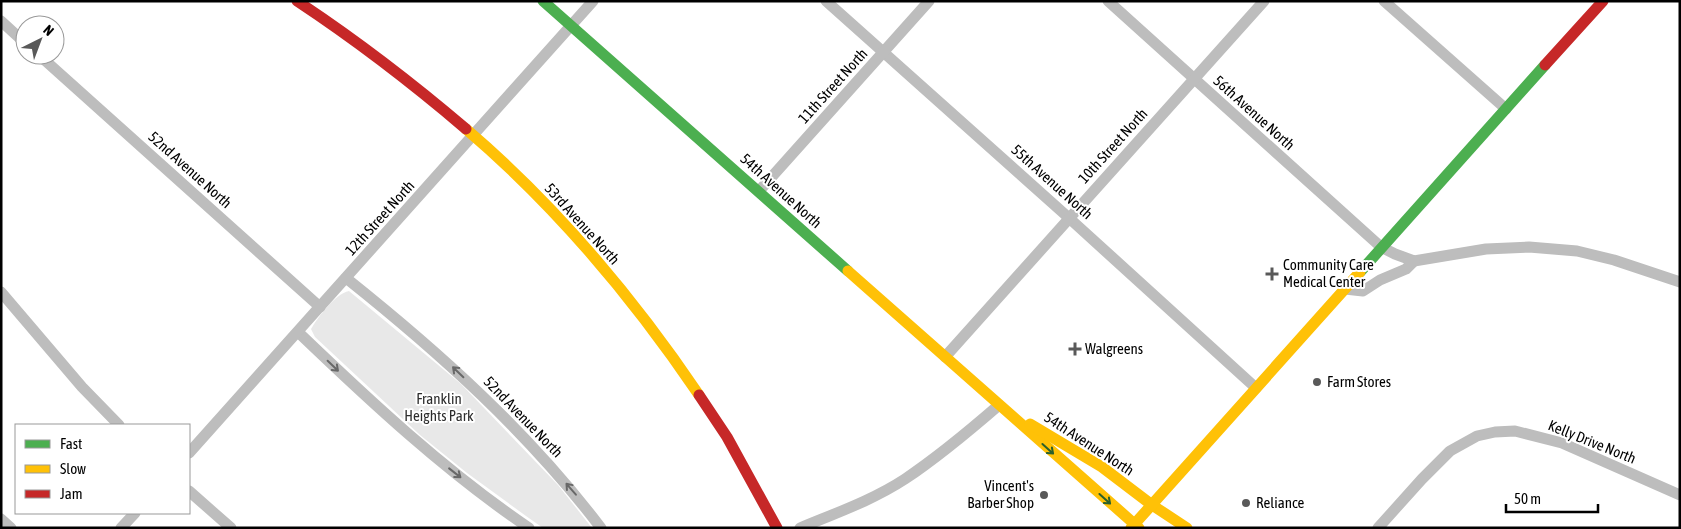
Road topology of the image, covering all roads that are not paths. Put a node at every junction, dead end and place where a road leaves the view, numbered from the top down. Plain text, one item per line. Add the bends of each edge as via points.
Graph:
1 (297, 1) edge
2 (543, 1) edge
3 (593, 1) edge
4 (826, 1) edge
5 (928, 1) edge
6 (1108, 1) edge
7 (1264, 1) edge
8 (1384, 1) edge
9 (1603, 1) edge
10 (1, 21) edge
11 (570, 26) junction
12 (15, 34) edge
13 (884, 52) junction
14 (50, 65) edge
15 (1194, 78) junction
16 (1506, 110) junction
17 (474, 136) junction
18 (759, 191) junction
19 (1069, 218) junction
20 (1381, 247) junction
21 (1414, 261) junction
22 (346, 278) junction
23 (1680, 282) edge
24 (1345, 289) junction
25 (1, 292) edge
26 (320, 307) junction
27 (298, 332) junction
28 (945, 357) junction
29 (1256, 388) junction
30 (998, 405) junction
31 (118, 424) edge
32 (190, 451) edge
33 (190, 492) edge
34 (1680, 495) edge
35 (1152, 505) junction
36 (134, 514) edge
37 (1, 519) edge
38 (1134, 527) edge
39 (11, 528) edge
40 (121, 528) edge
41 (232, 528) edge
42 (529, 528) edge
43 (601, 528) edge
44 (777, 528) edge
45 (800, 528) edge
46 (1187, 528) edge
47 (1378, 528) edge

1 - 17 main road, 53rd Avenue North via 375,55
2 - 11 main road, 54th Avenue North
3 - 11 street, 12th Street North
4 - 13 street, 55th Avenue North
5 - 13 street, 11th Street North
6 - 15 street, 56th Avenue North
7 - 15 street, 10th Street North
8 - 16 street
9 - 16 main road
10 - 12 street
11 - 17 street, 12th Street North
11 - 18 main road, 54th Avenue North
13 - 18 street, 11th Street North
13 - 19 street, 55th Avenue North
14 - 26 street, 52nd Avenue North
15 - 19 street, 10th Street North
15 - 20 street, 56th Avenue North
16 - 20 main road
17 - 22 street, 12th Street North
17 - 44 main road, 53rd Avenue North via 555,214 599,263 676,360 727,437
18 - 28 main road, 54th Avenue North
19 - 28 street, 10th Street North
19 - 29 street, 55th Avenue North
20 - 21 street, 56th Avenue North
20 - 24 main road
21 - 23 street via 1486,249 1529,247 1577,251
21 - 24 street via 1406,269 1363,291
22 - 26 street, 12th Street North
43 -> 22 street, 52nd Avenue North via 575,493 490,403 410,329
24 - 29 main road
25 - 31 street
26 - 27 street, 12th Street North
27 - 32 street, 12th Street North
27 -> 42 street via 418,443
28 - 30 main road, 54th Avenue North
29 - 35 main road
30 - 35 main road, 54th Avenue North via 1102,467
30 -> 38 main road, 54th Avenue North
30 - 45 street via 904,480
33 - 41 street
34 - 47 street, Kelly Drive North via 1562,444 1516,431 1495,432 1477,436 1450,451
35 - 38 main road
35 - 46 main road, 54th Avenue North
36 - 40 street
37 - 39 street

